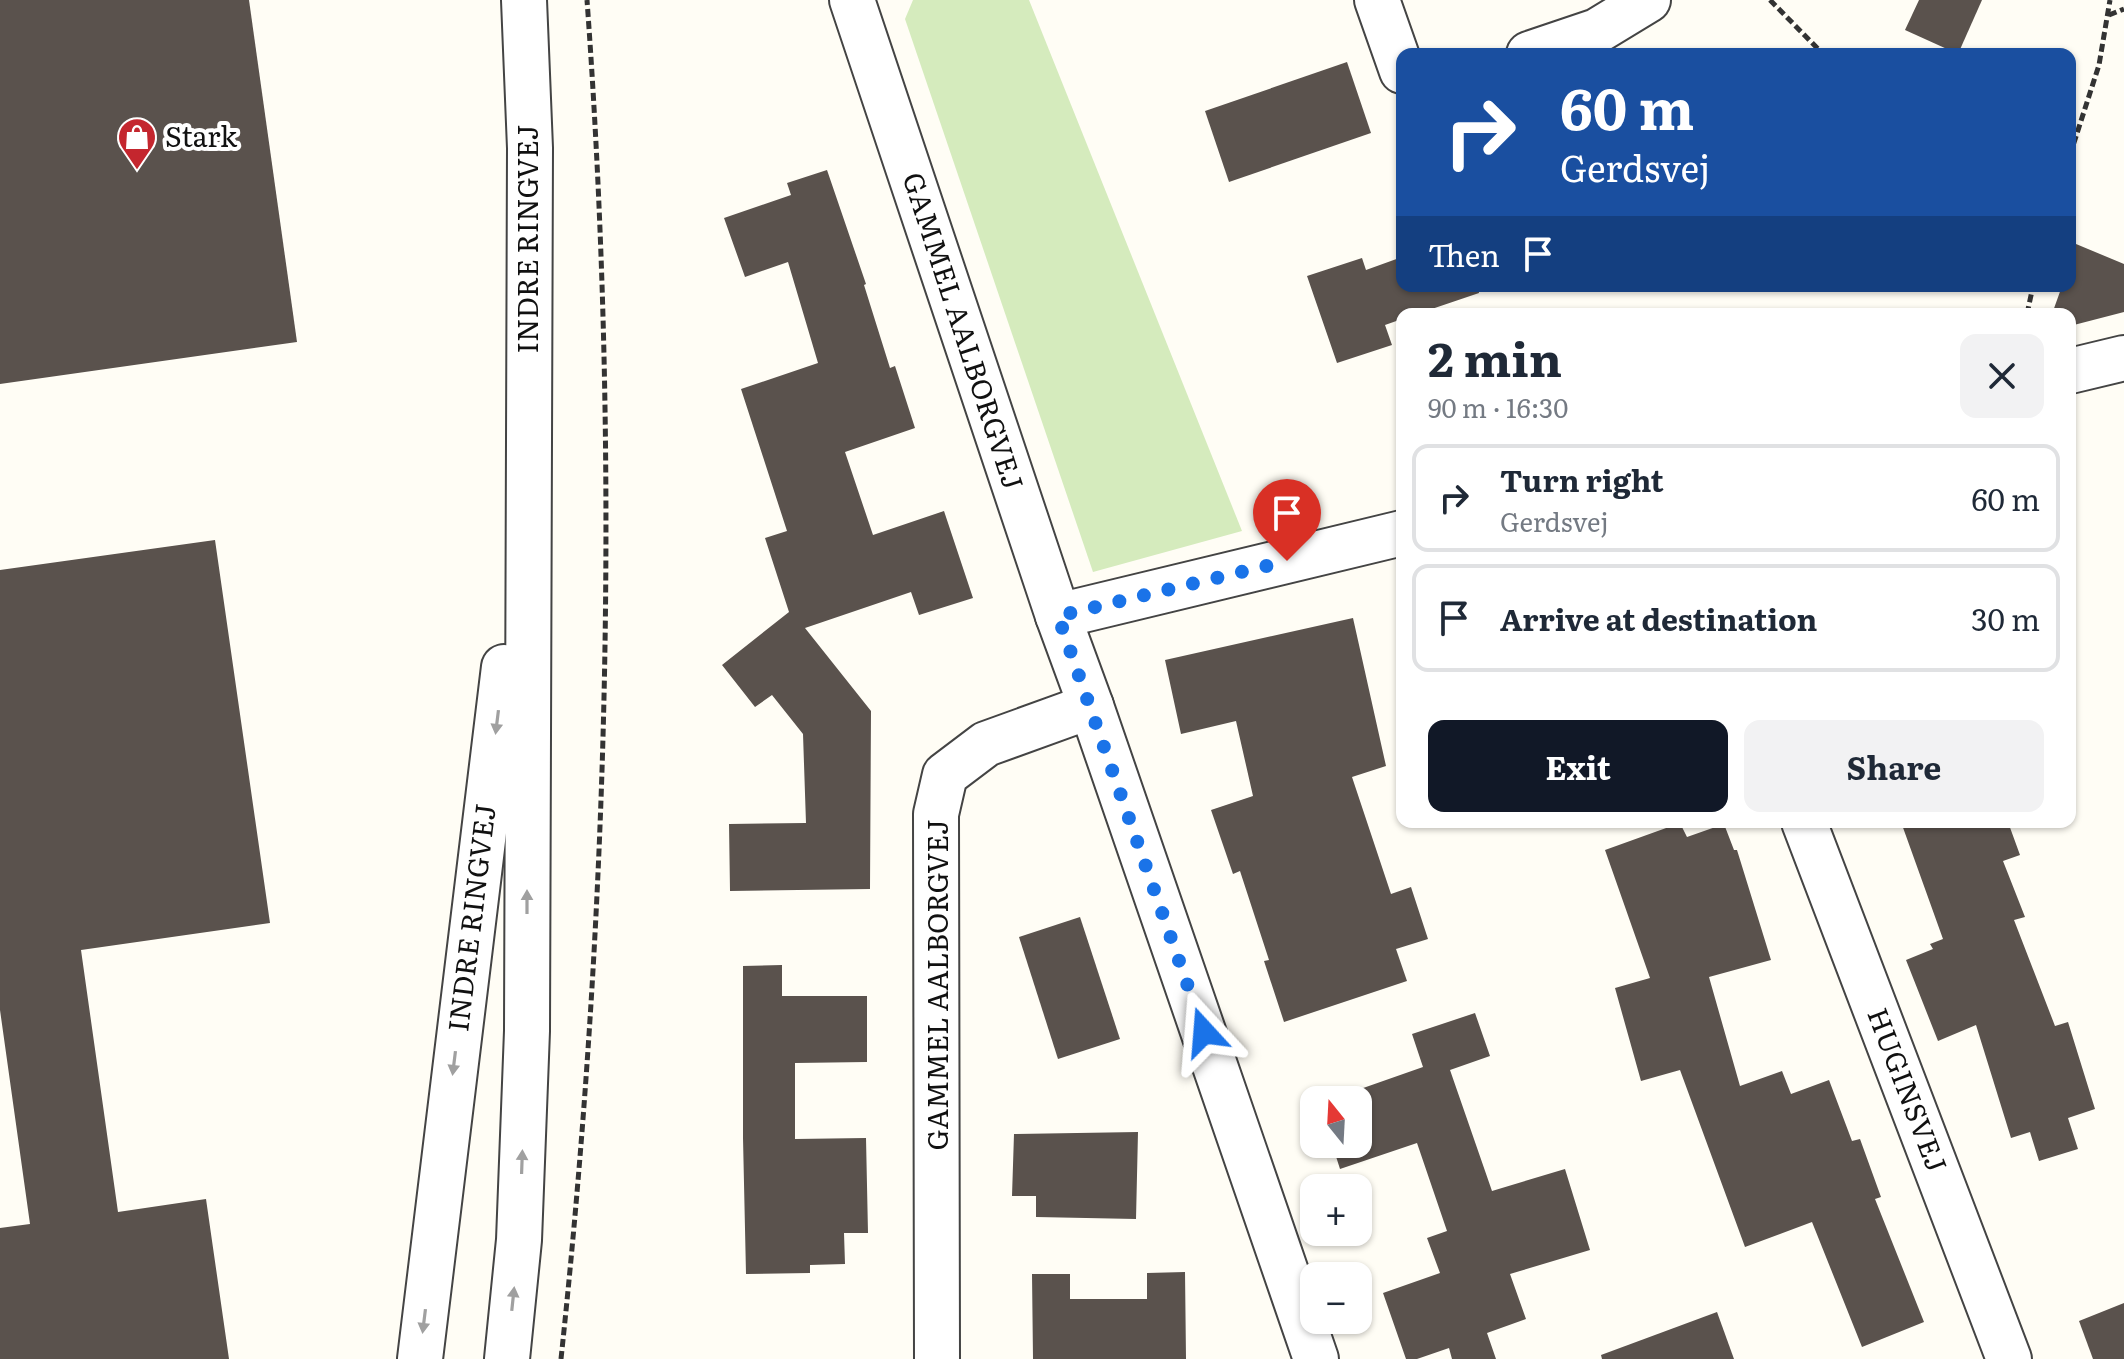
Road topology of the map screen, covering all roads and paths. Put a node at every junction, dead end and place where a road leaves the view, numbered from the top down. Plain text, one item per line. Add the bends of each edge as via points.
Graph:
1 (524, 0) edge
2 (587, 0) edge
3 (852, 0) edge
4 (1377, 0) edge
5 (1648, 0) edge
6 (1770, 0) edge
7 (2110, 0) edge
8 (2124, 9) edge
9 (2109, 15) junction
10 (1547, 48) edge
11 (1817, 48) edge
12 (1396, 54) edge
13 (2076, 136) edge
14 (2124, 358) edge
15 (2076, 370) edge
16 (528, 478) junction
17 (1396, 534) edge
18 (1058, 616) junction
19 (1091, 706) junction
20 (1806, 828) edge
21 (420, 1359) edge
22 (507, 1359) edge
23 (561, 1359) edge
24 (937, 1359) edge
25 (1316, 1359) edge
26 (2009, 1359) edge

1 - 16 street, INDRE RINGVEJ via 530,148
2 - 23 path via 598,148 605,384 605,669 594,942
3 - 18 street, GAMMEL AALBORGVEJ
4 - 12 street
5 - 10 street via 1597,31
6 - 11 path
7 - 9 path
8 - 9 path
9 - 13 path
14 - 15 street
16 -> 21 street, INDRE RINGVEJ
22 -> 16 street, INDRE RINGVEJ via 519,1240 527,1031
17 - 18 street
18 - 19 street, GAMMEL AALBORGVEJ
19 - 24 street, GAMMEL AALBORGVEJ via 986,744 945,775 936,814
19 - 25 street, GAMMEL AALBORGVEJ
20 - 26 street, HUGINSVEJ

